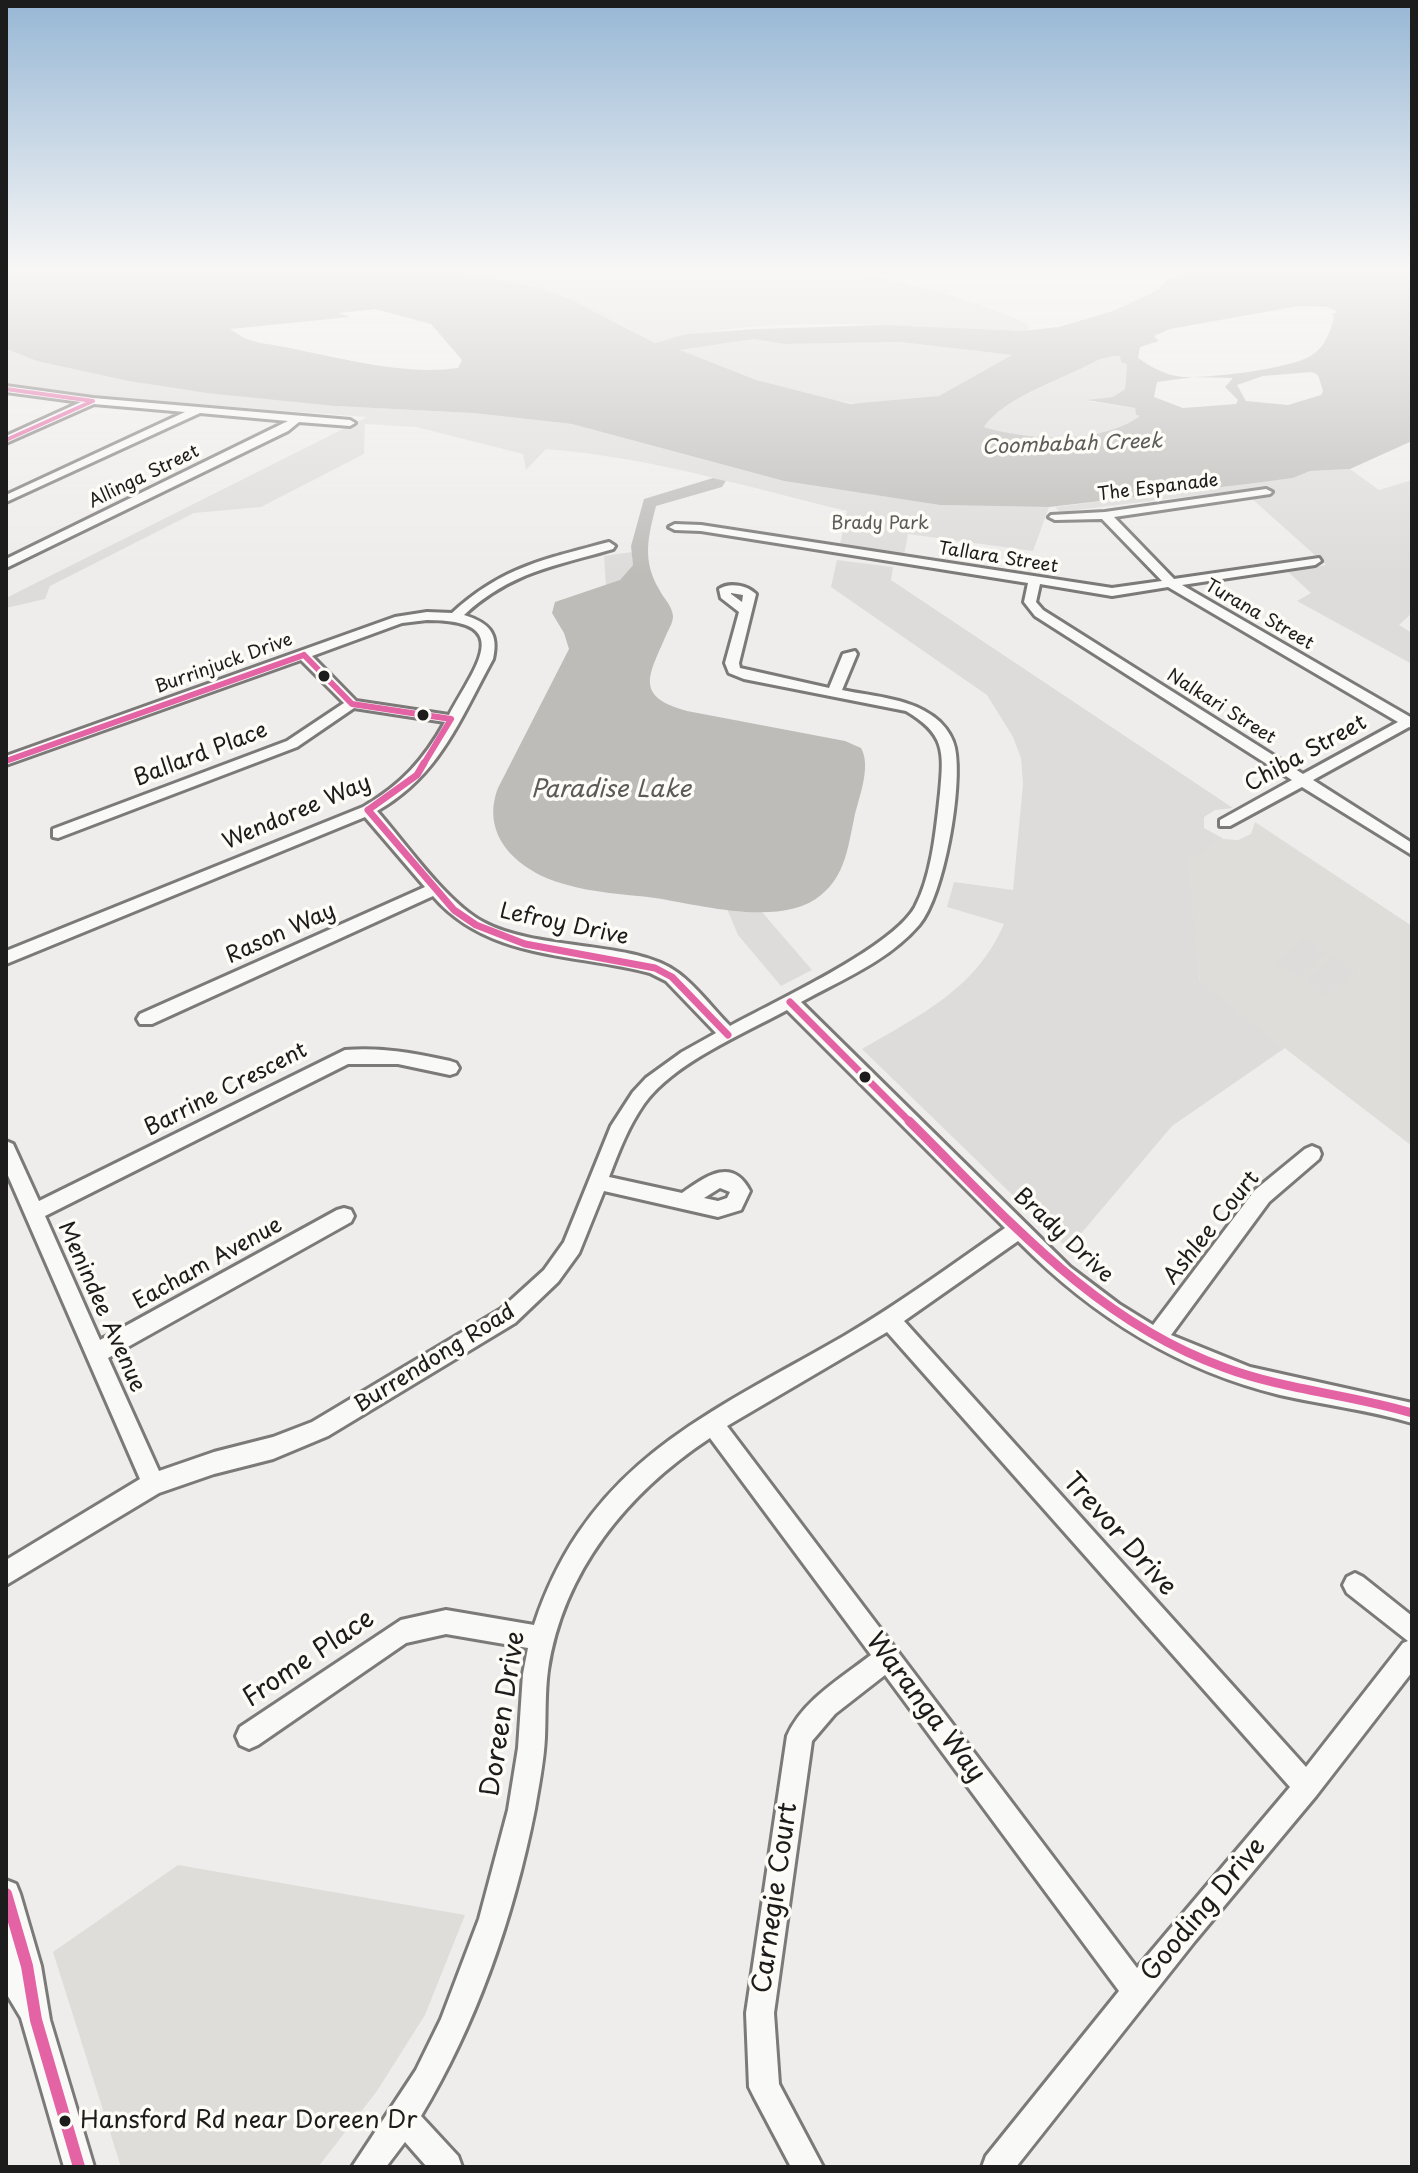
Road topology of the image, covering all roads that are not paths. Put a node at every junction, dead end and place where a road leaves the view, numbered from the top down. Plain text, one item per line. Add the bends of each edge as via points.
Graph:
1 (6, 389) edge
2 (93, 401) junction
3 (199, 410) junction
4 (296, 419) junction
5 (350, 423) dead end
6 (6, 440) edge
7 (1266, 492) dead end
8 (6, 499) edge
9 (1105, 515) junction
10 (1055, 517) dead end
11 (675, 527) dead end
12 (609, 546) dead end
13 (1315, 561) dead end
14 (6, 564) edge
15 (1034, 582) junction
16 (1172, 584) junction
17 (747, 612) dead end
18 (456, 616) junction
19 (850, 654) dead end
20 (304, 655) junction
21 (834, 693) junction
22 (352, 704) junction
23 (451, 719) junction
24 (1410, 723) edge
25 (6, 761) edge
26 (1304, 781) junction
27 (368, 810) junction
28 (1225, 823) dead end
29 (58, 833) dead end
30 (1412, 850) edge
31 (434, 889) junction
32 (6, 958) edge
33 (790, 1002) junction
34 (146, 1019) dead end
35 (728, 1035) junction
36 (450, 1068) dead end
37 (6, 1149) edge
38 (1312, 1154) dead end
39 (598, 1182) junction
40 (686, 1200) dead end
41 (33, 1213) junction
42 (344, 1216) dead end
43 (1020, 1229) junction
44 (889, 1320) junction
45 (1156, 1338) junction
46 (95, 1354) junction
47 (1412, 1413) edge
48 (713, 1425) junction
49 (153, 1484) junction
50 (7, 1571) edge
51 (1355, 1585) dead end
52 (1412, 1631) edge
53 (544, 1639) junction
54 (1412, 1652) edge
55 (887, 1658) junction
56 (249, 1736) dead end
57 (1307, 1787) junction
58 (6, 1894) edge
59 (6, 1957) edge
60 (1137, 1991) junction
61 (36, 2020) junction
62 (405, 2120) junction
63 (79, 2167) edge
64 (367, 2167) edge
65 (447, 2167) edge
66 (808, 2167) edge
67 (997, 2167) edge

1 - 2 street
2 - 3 street
2 - 6 street
3 - 4 street
3 - 8 street
4 - 5 street
4 - 14 street, Allinga Street
7 - 9 street, The Espanade
9 - 10 street, The Espanade
9 - 16 street, Turana Street
11 - 15 street, Tallara Street
12 - 18 street via 508,576
13 - 16 street, Tallara Street
15 - 16 street, Tallara Street via 1125,593
15 - 26 street, Nalkari Street via 1030,602 1039,613
16 - 24 street, Turana Street
17 - 21 street, Burrendong Road via 734,670
18 - 20 street, Burrinjuck Drive via 399,620
18 - 23 street, Wendoree Way via 483,629 490,649
19 - 21 street
20 - 22 street
20 - 25 street, Burrinjuck Drive
21 - 33 street, Burrendong Road via 910,708 936,726 950,757 942,823 933,882 923,908 904,932
22 - 23 street
22 - 29 street, Ballard Place via 292,744
23 - 27 street, Wendoree Way via 417,775
24 - 26 street, Chiba Street
26 - 28 street, Chiba Street
26 - 30 street, Nalkari Street
27 - 31 street, Lefroy Drive
27 - 32 street, Wendoree Way
31 - 34 street, Rason Way
31 - 35 street, Lefroy Drive via 470,923 505,939 664,972
33 - 35 street, Burrendong Road
33 - 43 street, Brady Drive
35 - 39 street, Burrendong Road via 665,1072 639,1097 620,1126
36 - 41 street, Barrine Crescent via 402,1056 345,1057
37 - 41 street, Menindee Avenue
38 - 45 street, Ashlee Court via 1262,1196
39 - 40 street
39 - 49 street, Burrendong Road via 563,1261 535,1293 493,1326 300,1438
41 - 46 street, Menindee Avenue
42 - 46 street, Eacham Avenue
43 - 44 street, Doreen Drive
43 - 45 street, Brady Drive via 1086,1292
44 - 48 street, Doreen Drive
44 - 57 street, Trevor Drive
45 - 47 street, Brady Drive via 1249,1377
46 - 49 street, Menindee Avenue
48 - 53 street, Doreen Drive via 621,1493 588,1537 554,1601
48 - 55 street, Waranga Way
49 - 50 street, Burrendong Road
51 - 52 street
53 - 56 street, Frome Place via 446,1622 401,1632
53 - 62 street, Doreen Drive via 535,1672 531,1759 504,1883 457,2019
54 - 57 street, Gooding Drive
55 - 60 street, Waranga Way
55 - 66 street, Carnegie Court via 826,1705 800,1736 760,2013 764,2087
57 - 60 street, Gooding Drive
58 - 61 street
59 - 61 street
60 - 67 street, Gooding Drive
61 - 63 street
62 - 64 street, Doreen Drive
62 - 65 street

